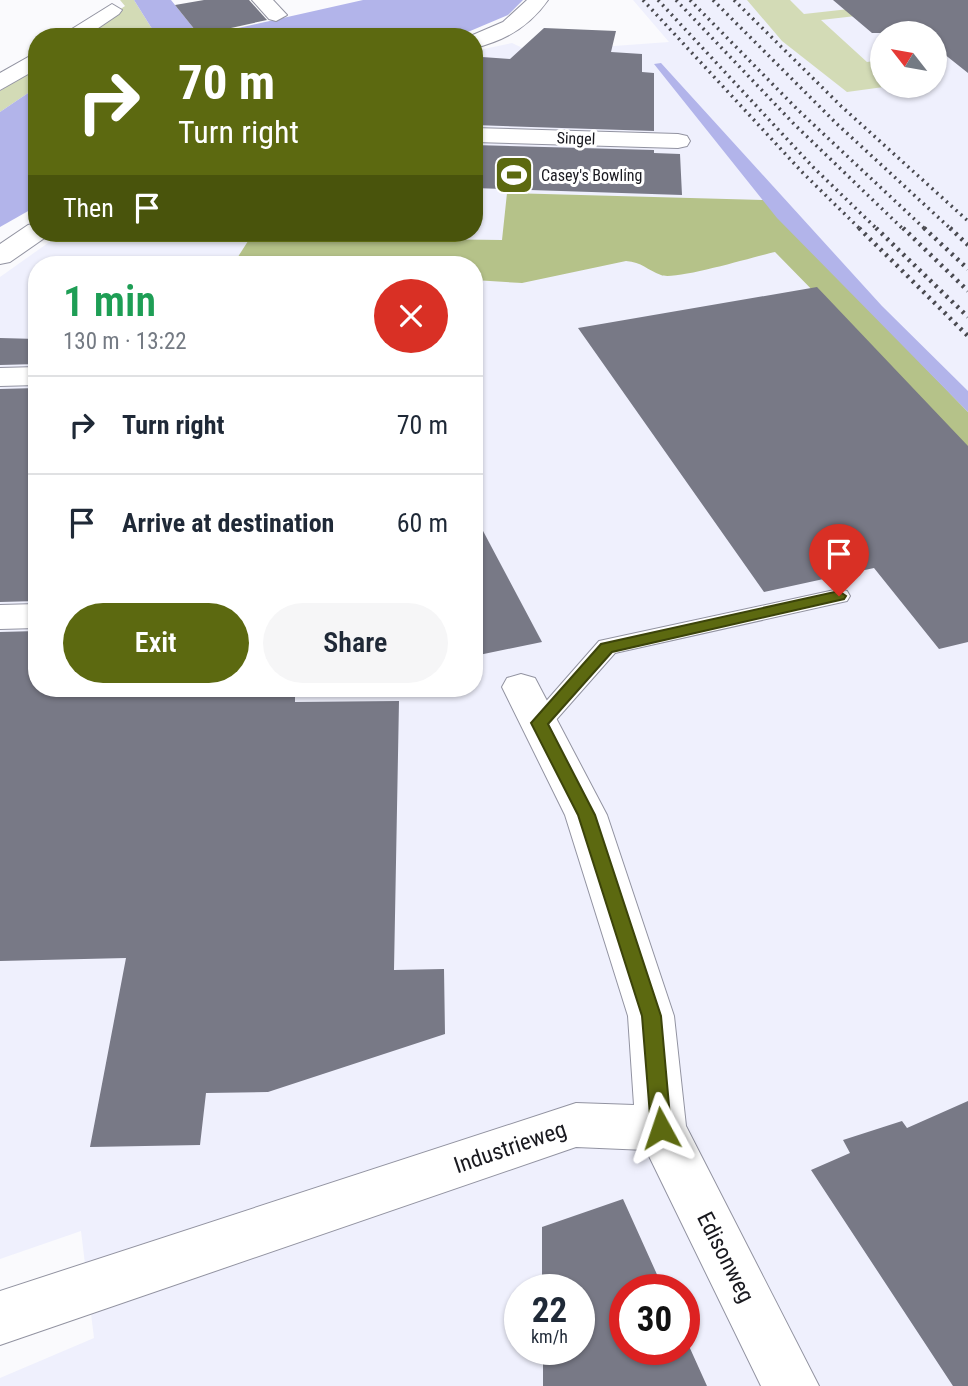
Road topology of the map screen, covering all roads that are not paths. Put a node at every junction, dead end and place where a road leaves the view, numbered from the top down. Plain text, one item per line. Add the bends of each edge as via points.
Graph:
1 (538, 0) edge
2 (112, 10) dead end
3 (84, 28) edge
4 (483, 38) edge
5 (28, 65) edge
6 (0, 83) edge
7 (483, 135) edge
8 (678, 141) dead end
9 (28, 237) edge
10 (0, 256) edge
11 (28, 376) edge
12 (0, 377) edge
13 (839, 596) dead end
14 (28, 616) edge
15 (0, 617) edge
16 (530, 705) joint
17 (661, 1128) junction
18 (0, 1318) edge
19 (791, 1386) edge

1 - 4 street via 531,12 512,26
2 - 3 street
5 - 6 street
7 - 8 street, Singel
9 - 10 street
11 - 12 street
13 - 16 lane via 607,648
14 - 15 street
16 - 17 street via 586,815 651,1016
17 - 18 street, Industrieweg via 576,1125
17 - 19 street, Edisonweg

